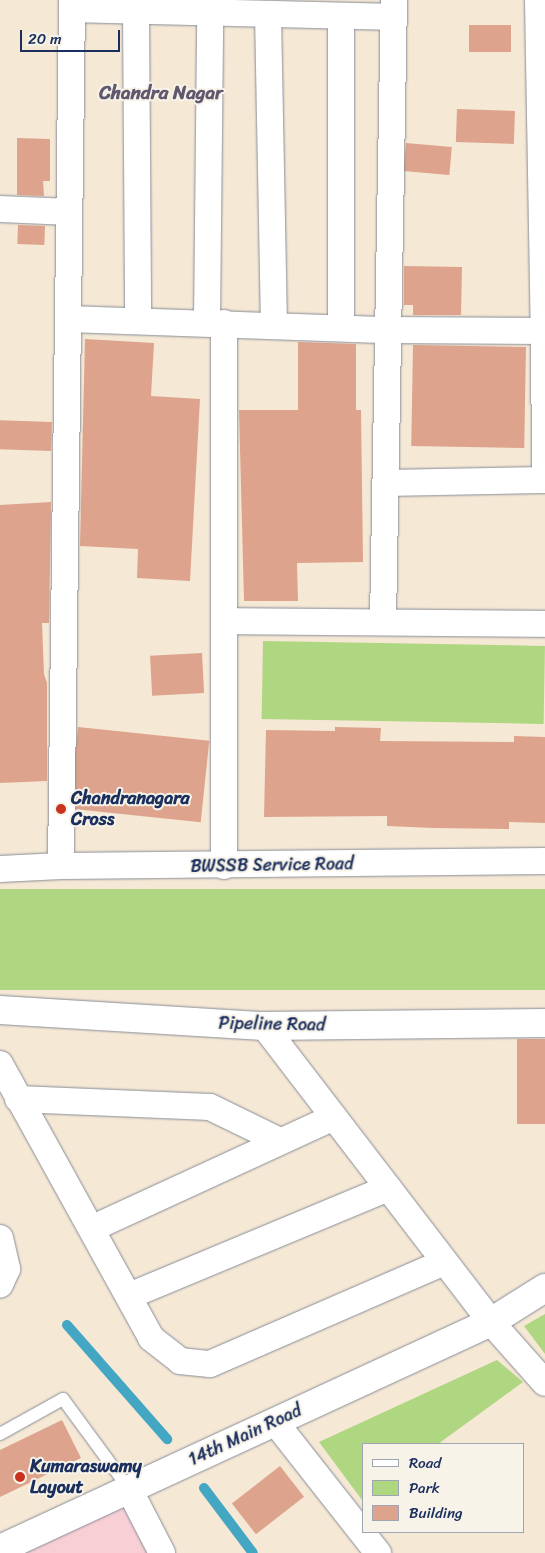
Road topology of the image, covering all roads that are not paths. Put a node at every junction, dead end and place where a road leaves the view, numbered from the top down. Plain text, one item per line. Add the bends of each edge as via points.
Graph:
1 (538, 0) edge
2 (72, 4) edge
3 (394, 9) edge
4 (136, 10) junction
5 (210, 12) junction
6 (268, 14) junction
7 (341, 16) junction
8 (0, 209) edge
9 (69, 212) junction
10 (68, 319) junction
11 (138, 321) junction
12 (216, 323) junction
13 (274, 325) junction
14 (341, 328) junction
15 (389, 330) junction
16 (544, 331) edge
17 (544, 480) edge
18 (386, 483) junction
19 (224, 621) junction
20 (383, 622) junction
21 (545, 624) edge
22 (545, 862) edge
23 (61, 866) junction
24 (224, 866) junction
25 (0, 869) edge
26 (0, 1010) edge
27 (545, 1024) edge
28 (264, 1026) junction
29 (0, 1064) edge
30 (18, 1100) junction
31 (334, 1117) junction
32 (280, 1141) junction
33 (388, 1188) junction
34 (93, 1228) junction
35 (0, 1238) edge
36 (445, 1262) junction
37 (0, 1285) edge
38 (545, 1288) edge
39 (128, 1296) junction
40 (491, 1322) junction
41 (545, 1383) edge
42 (275, 1422) junction
43 (0, 1434) edge
44 (130, 1489) junction
45 (362, 1533) edge
46 (362, 1533) edge
47 (0, 1549) edge
48 (162, 1553) edge
49 (378, 1553) edge

1 - 16 street
2 - 4 street
2 - 9 street
3 - 7 street
3 - 15 street
4 - 5 street
4 - 11 street
5 - 6 street
5 - 12 street
6 - 7 street
6 - 13 street
7 - 14 street
8 - 9 street
9 - 10 street
10 - 11 street
10 - 23 street
11 - 12 street
12 - 13 street
12 - 19 street
13 - 14 street
14 - 15 street
15 - 16 street
15 - 18 street
16 - 17 street
17 - 18 street
18 - 20 street
19 - 20 street
19 - 24 street
20 - 21 street
22 - 24 street, BWSSB Service Road
23 - 24 street, BWSSB Service Road
23 - 25 street, BWSSB Service Road
26 - 28 main road, Pipeline Road
27 - 28 main road, Pipeline Road
28 - 31 street
29 - 30 street
30 - 32 street via 210,1107
30 - 34 street
31 - 32 street
31 - 33 street
32 - 34 street
33 - 36 street
33 - 39 street
34 - 39 street
35 - 37 street via 7,1269
36 - 39 street via 210,1364 180,1361 150,1338
36 - 40 street
38 - 40 main road, 14th Main Road
40 - 41 street
40 - 42 main road, 14th Main Road
42 - 44 main road, 14th Main Road
42 - 45 street
43 - 44 lane via 64,1399
44 - 47 main road, 14th Main Road
44 - 48 street
46 - 49 street

